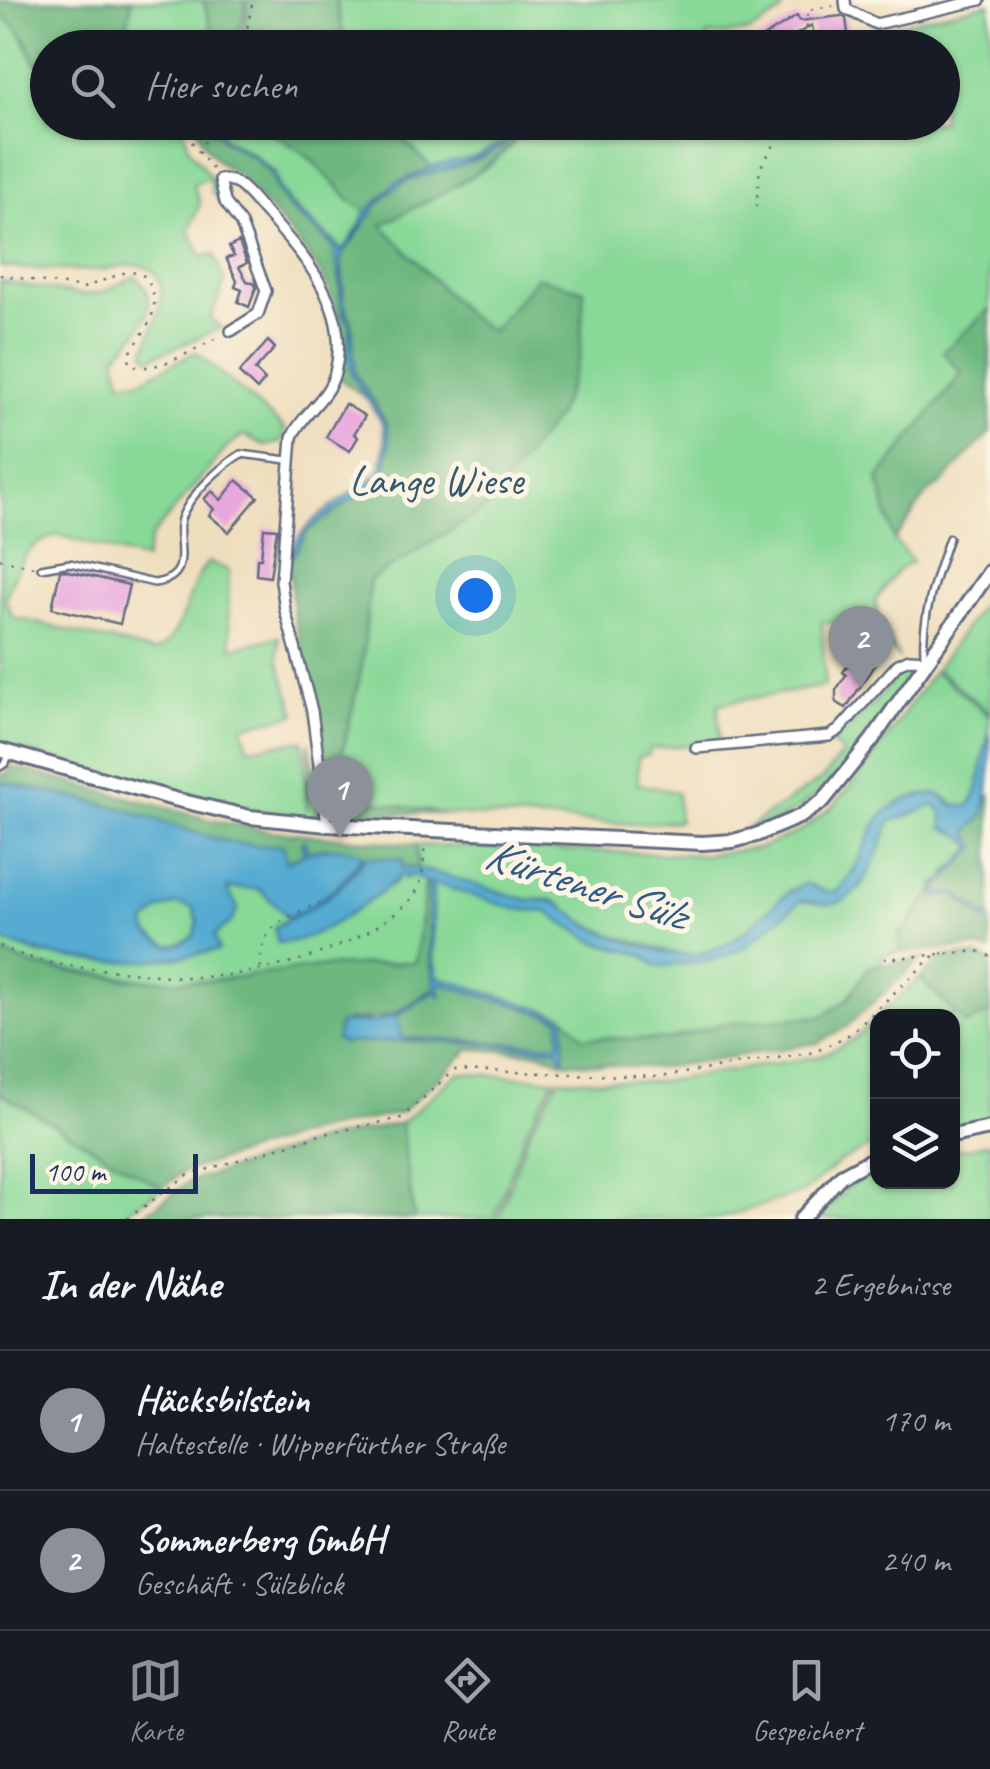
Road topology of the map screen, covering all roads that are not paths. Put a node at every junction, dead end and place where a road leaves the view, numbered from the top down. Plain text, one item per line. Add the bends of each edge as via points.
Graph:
1 (980, 0) edge
2 (846, 4) edge
3 (232, 330) road end
4 (291, 460) junction
5 (949, 538) dead end
6 (40, 568) road end
7 (990, 572) edge
8 (926, 660) junction
9 (696, 748) dead end
10 (4, 752) edge
11 (0, 767) edge
12 (327, 825) junction
13 (990, 1128) edge
14 (960, 1134) edge
15 (870, 1160) edge
16 (802, 1219) edge

1 - 2 street via 876,24
3 - 4 street via 258,314 266,291 220,179 244,189 309,261 336,323 335,376 298,425
4 - 6 lane via 241,454 218,472 180,522 184,550 166,582 70,564
4 - 12 street via 281,582 312,710
5 - 8 lane via 924,624
7 - 8 main road
8 - 9 street via 898,664 828,736
8 - 12 main road via 823,801 733,842
10 - 11 lane
10 - 12 main road via 231,812
13 - 14 main road
15 - 16 main road via 841,1176

